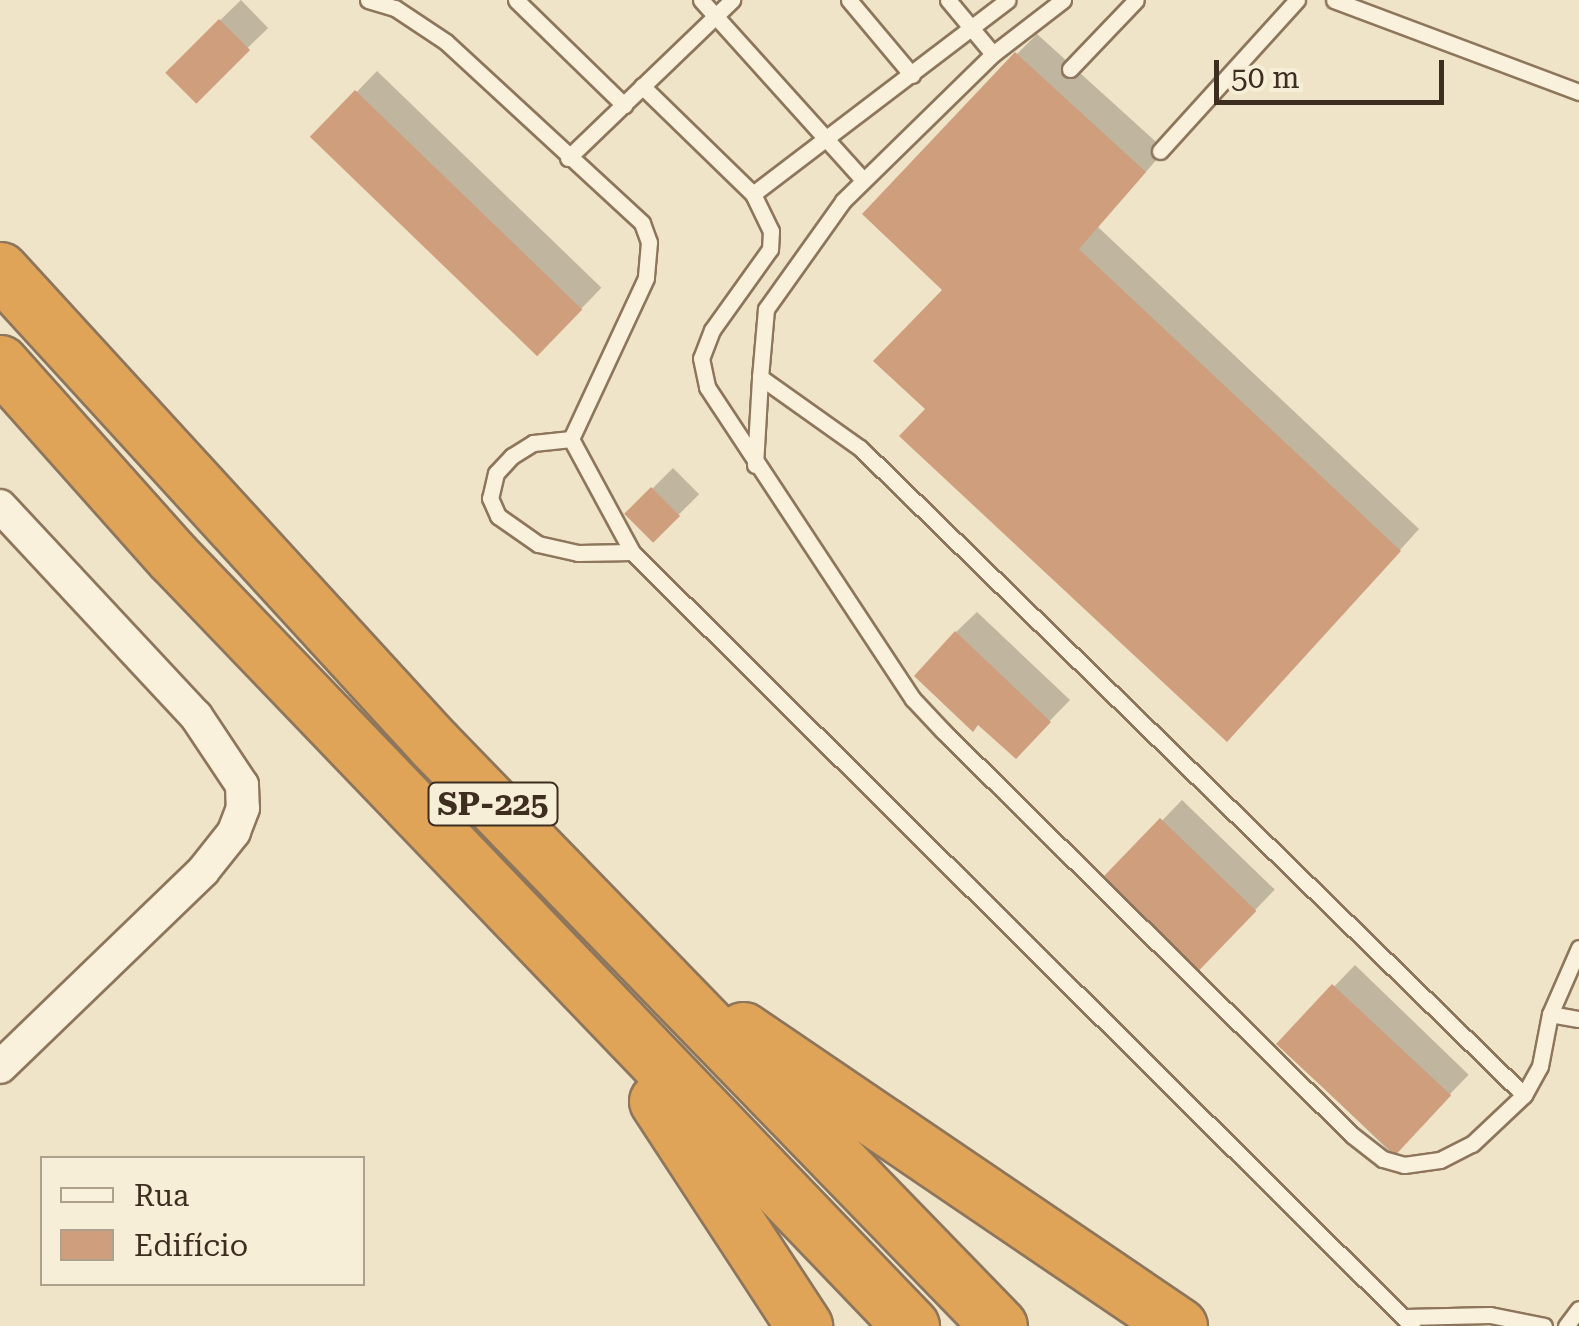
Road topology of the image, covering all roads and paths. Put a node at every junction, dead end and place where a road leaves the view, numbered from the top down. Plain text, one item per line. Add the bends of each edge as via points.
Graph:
1 (368, 0) edge
2 (516, 0) edge
3 (701, 0) edge
4 (732, 0) edge
5 (849, 0) edge
6 (948, 0) edge
7 (1008, 0) edge
8 (1062, 0) edge
9 (1136, 0) edge
10 (1297, 0) edge
11 (1334, 0) edge
12 (400, 4) edge
13 (716, 14) junction
14 (972, 31) junction
15 (993, 54) junction
16 (1070, 69) dead end
17 (912, 75) junction
18 (642, 86) junction
19 (1579, 92) edge
20 (624, 105) junction
21 (830, 138) junction
22 (1160, 151) dead end
23 (568, 158) junction
24 (863, 180) junction
25 (753, 194) junction
26 (0, 270) edge
27 (0, 363) edge
28 (760, 377) junction
29 (571, 438) junction
30 (755, 464) junction
31 (0, 506) edge
32 (632, 552) junction
33 (1579, 948) edge
34 (646, 964) junction
35 (578, 982) junction
36 (1550, 1014) junction
37 (1579, 1020) edge
38 (0, 1067) edge
39 (1524, 1095) junction
40 (1579, 1309) edge
41 (1409, 1321) edge
42 (804, 1326) edge
43 (911, 1326) edge
44 (999, 1326) edge
45 (1179, 1326) edge
46 (1544, 1326) edge
47 (1566, 1326) edge

1 - 12 lane
2 - 20 lane
3 - 13 lane
4 - 13 lane
5 - 17 lane
6 - 14 lane
7 - 14 lane
8 - 15 lane
9 - 16 lane
10 - 22 lane
11 - 19 lane
12 - 23 lane
13 - 18 lane
13 - 21 lane
14 - 15 lane
14 - 17 lane
15 - 24 lane
17 - 21 lane
18 - 20 lane
18 - 25 lane
20 - 23 lane
21 - 24 lane
21 - 25 lane
23 - 29 lane via 642,223 650,256 646,278
24 - 28 lane via 766,309
25 - 30 lane via 766,214 770,249 712,330 701,358 722,417
26 - 34 highway, SP-225
27 - 35 highway, SP-225 via 172,556
28 - 30 lane
28 - 39 lane via 860,448
29 - 32 lane
29 - 32 lane via 534,443 496,473 490,498 498,516 538,544 578,553
30 - 39 lane via 913,698 1352,1135 1404,1165 1440,1160 1472,1144
31 - 38 street via 226,754 242,785 234,832 203,871
32 - 41 lane
33 - 36 lane
34 - 44 highway, SP-225
34 - 45 highway
35 - 42 highway
35 - 43 highway, SP-225
36 - 37 lane
36 - 39 lane via 1540,1066
40 - 47 lane
41 - 46 lane via 1490,1315

